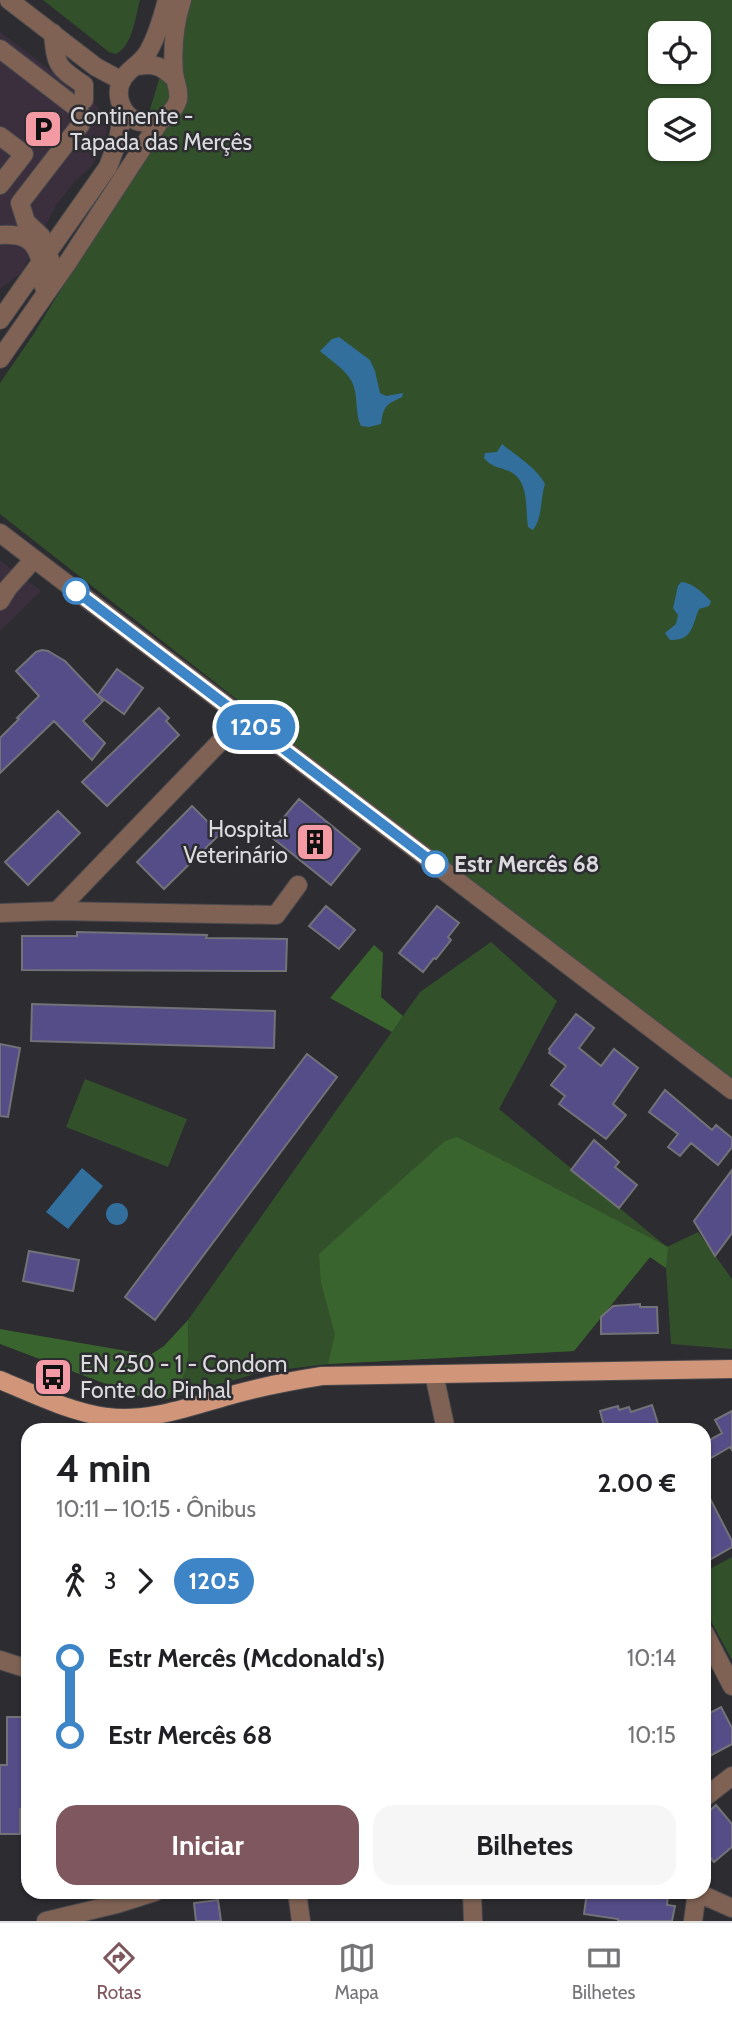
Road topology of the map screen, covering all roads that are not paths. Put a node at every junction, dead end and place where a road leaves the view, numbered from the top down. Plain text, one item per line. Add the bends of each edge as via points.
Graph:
1 (9, 0) edge
2 (182, 0) edge
3 (164, 3) edge
4 (53, 33) junction
5 (0, 50) edge
6 (138, 66) junction
7 (174, 78) junction
8 (122, 81) junction
9 (84, 100) dead end
10 (123, 109) junction
11 (160, 121) junction
12 (0, 136) edge
13 (0, 185) edge
14 (0, 235) edge
15 (44, 258) junction
16 (38, 305) junction
17 (0, 320) edge
18 (0, 359) edge
19 (0, 533) edge
20 (34, 559) junction
21 (3, 590) edge
22 (243, 718) junction
23 (298, 886) dead end
24 (57, 911) junction
25 (0, 913) edge
26 (732, 1090) edge
27 (732, 1369) edge
28 (434, 1374) junction
29 (0, 1380) edge
30 (444, 1423) edge
31 (711, 1646) edge
32 (0, 1660) edge
33 (21, 1667) edge
34 (732, 1686) edge
35 (732, 1776) edge
36 (711, 1792) edge
37 (711, 1898) edge
38 (133, 1899) edge
39 (298, 1899) edge
40 (472, 1899) edge
41 (696, 1899) edge
42 (732, 1908) edge
43 (46, 1921) edge
44 (301, 1921) edge
45 (473, 1921) edge
46 (693, 1921) edge

1 - 4 street
2 - 7 street via 173,37
3 - 6 street via 147,54
4 - 8 street
4 - 9 street via 55,57 62,70 84,85
5 - 15 street via 81,114 81,124 20,203 24,218 41,236
6 - 7 street via 164,68
6 - 8 street
7 - 11 street via 178,101
8 - 10 street
10 - 11 street via 133,119
10 - 15 street via 113,157
11 - 16 street
12 - 13 street via 24,154
14 - 15 street via 31,241
15 - 16 street via 51,262 51,270
15 - 17 street
16 - 18 street
19 - 20 street
20 - 21 street
20 - 22 street
22 - 24 street
22 - 26 street
23 - 24 street via 276,915
24 - 25 street
27 - 28 main road
28 - 29 main road via 302,1379 167,1413 119,1418 90,1414
28 - 30 street
31 - 34 street
32 - 33 street
35 - 36 street
37 - 42 street
38 - 43 street
39 - 44 street
40 - 45 street
41 - 46 street

